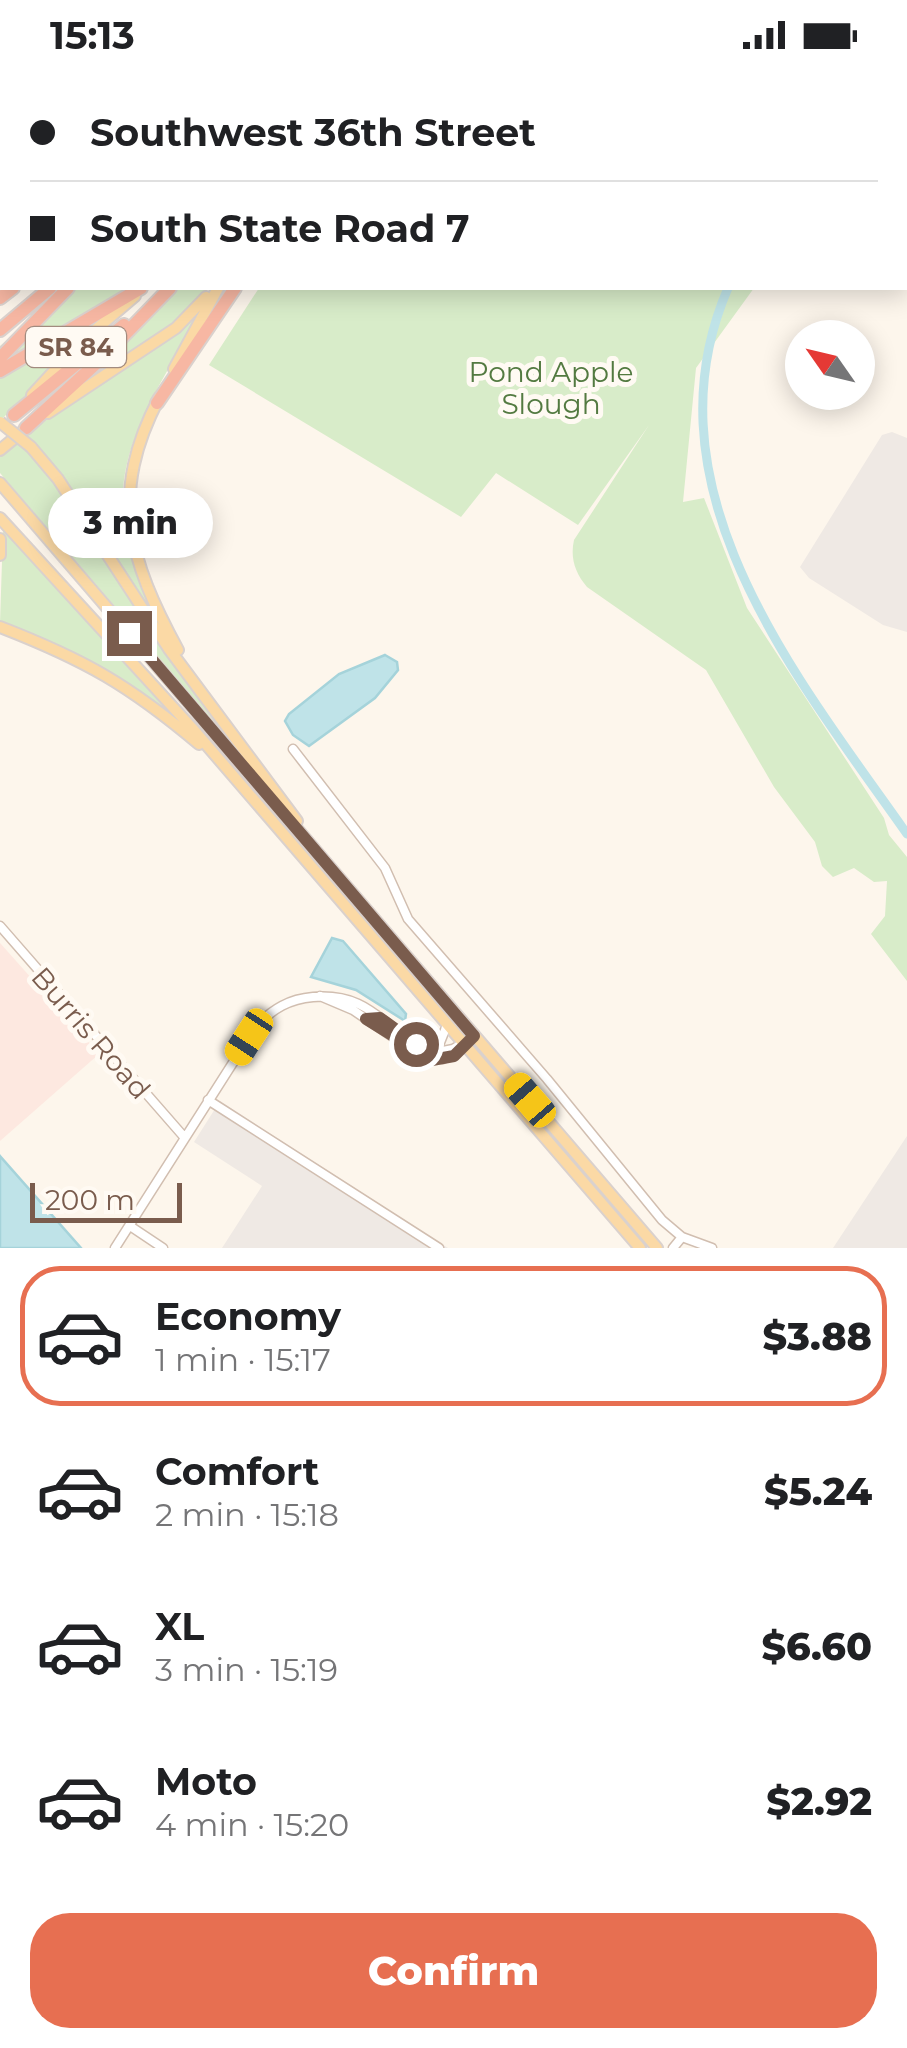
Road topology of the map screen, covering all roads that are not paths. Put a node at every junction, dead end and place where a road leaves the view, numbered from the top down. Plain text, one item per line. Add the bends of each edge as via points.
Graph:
1 (48, 290) edge
2 (66, 290) edge
3 (140, 290) edge
4 (141, 290) edge
5 (164, 290) edge
6 (164, 290) edge
7 (213, 290) edge
8 (214, 290) edge
9 (234, 290) edge
10 (0, 330) edge
11 (0, 358) edge
12 (0, 372) edge
13 (157, 403) junction
14 (14, 415) junction
15 (0, 425) edge
16 (26, 428) junction
17 (0, 450) edge
18 (0, 482) edge
19 (0, 518) edge
20 (0, 539) edge
21 (0, 554) edge
22 (0, 627) edge
23 (197, 686) junction
24 (293, 749) dead end
25 (223, 764) junction
26 (334, 874) junction
27 (0, 926) edge
28 (320, 996) junction
29 (380, 1018) junction
30 (366, 1019) junction
31 (447, 1024) junction
32 (474, 1036) junction
33 (465, 1045) junction
34 (421, 1047) junction
35 (208, 1100) junction
36 (184, 1138) junction
37 (557, 1152) junction
38 (580, 1158) junction
39 (130, 1226) junction
40 (682, 1237) junction
41 (115, 1248) edge
42 (162, 1248) edge
43 (439, 1248) edge
44 (640, 1248) edge
45 (657, 1248) edge
46 (673, 1248) edge
47 (712, 1248) edge

1 - 10 highway
2 - 11 highway
3 - 12 highway
4 - 14 main road, SR 84 via 80,342
5 - 14 highway
6 - 16 highway
7 - 16 main road via 176,328
8 - 13 main road
9 - 13 highway
13 - 23 main road via 134,456 128,514 151,595
14 - 15 main road, SR 84
15 - 23 main road, bridge via 31,447 58,479
16 - 17 main road
18 - 26 main road
19 - 25 main road
20 - 21 main road
22 - 25 main road via 105,673
23 - 26 main road
24 - 40 street via 385,868 408,919
25 - 31 main road
26 - 32 main road
27 - 36 street, Burris Road
28 - 29 street via 343,996
28 - 30 street
28 - 35 street via 272,1010
29 - 30 street
29 - 34 street
30 - 33 street via 432,1060 454,1056
31 - 33 main road
31 - 34 street via 439,1045
32 - 33 street
32 - 38 main road
33 - 34 street via 439,1052
33 - 37 main road
35 - 36 street
35 - 43 street
36 - 39 street
37 - 38 main road
37 - 44 main road
38 - 45 main road
39 - 41 street
39 - 42 street
40 - 46 street
40 - 47 street

